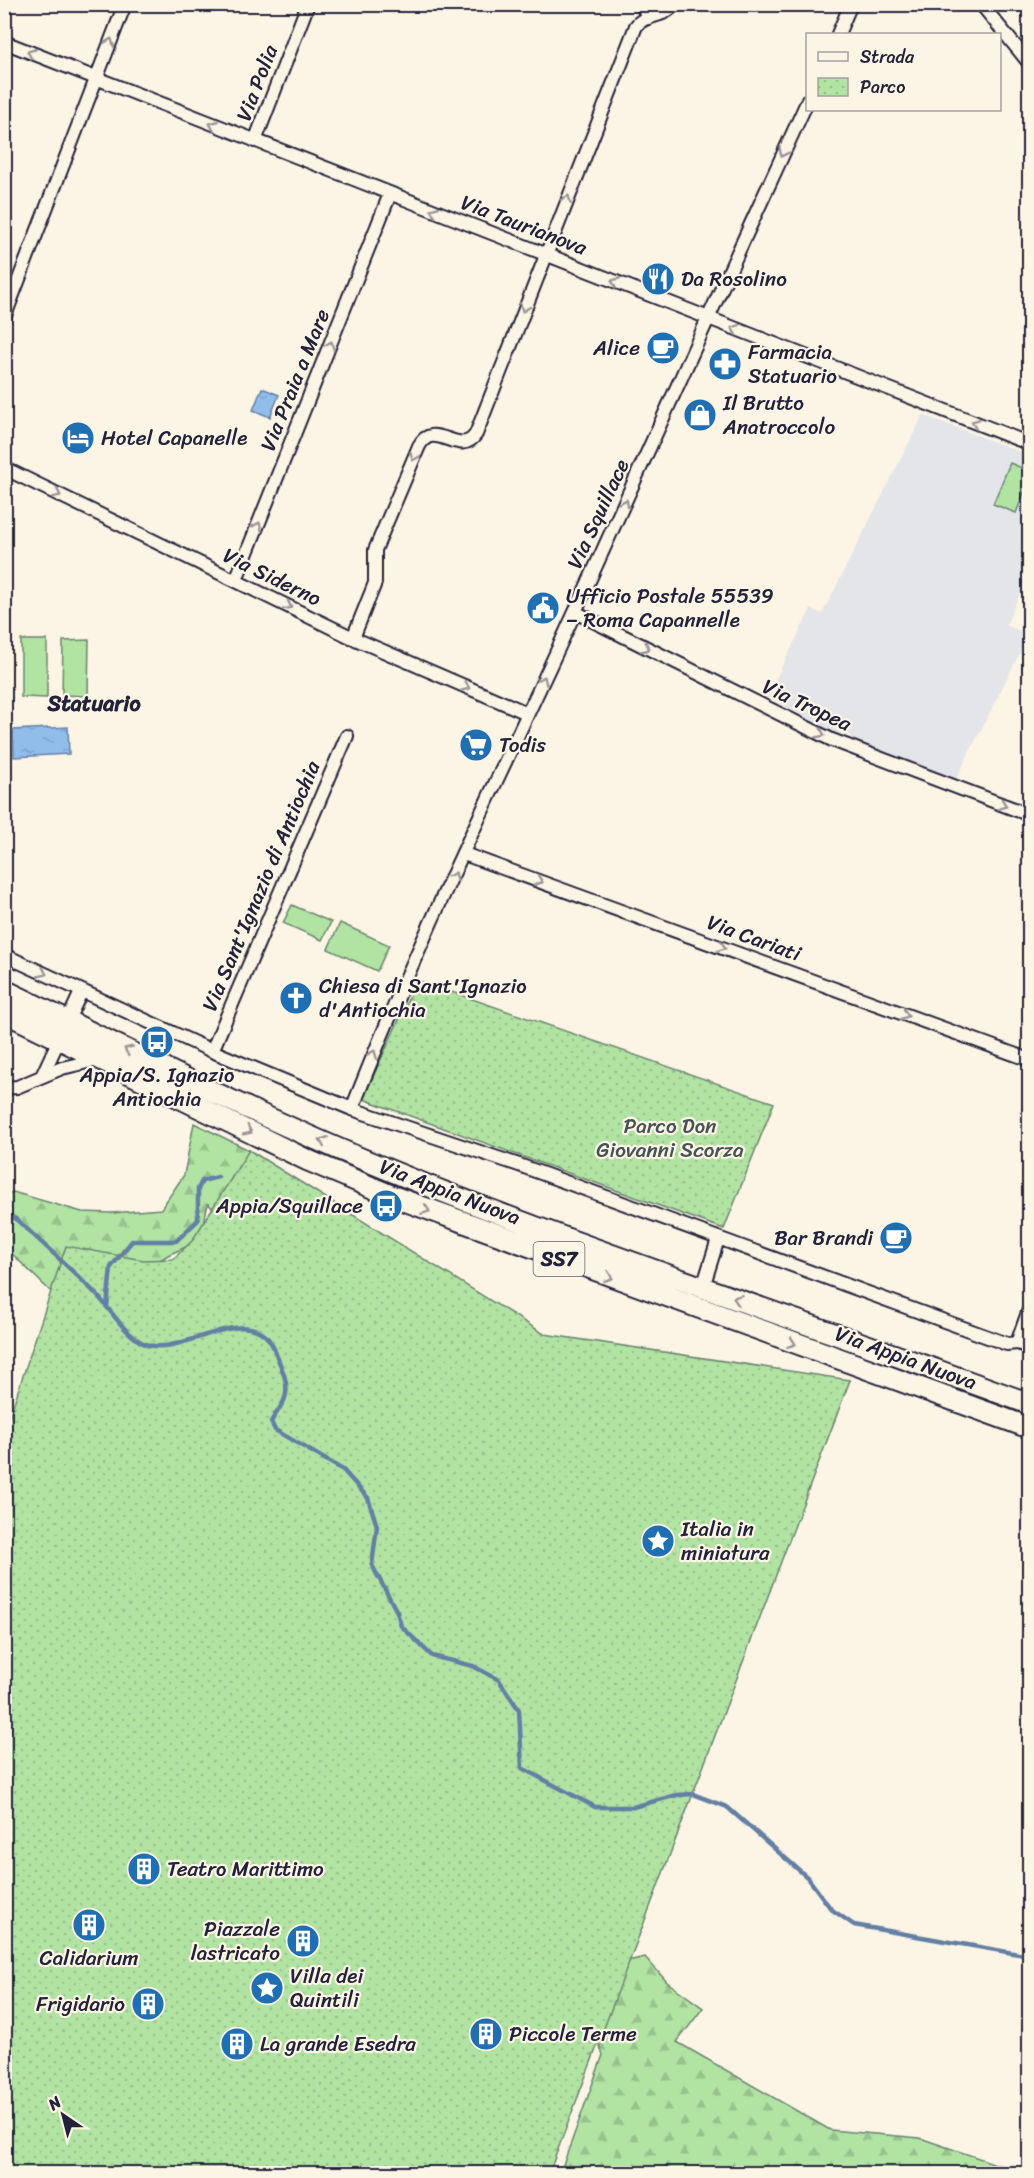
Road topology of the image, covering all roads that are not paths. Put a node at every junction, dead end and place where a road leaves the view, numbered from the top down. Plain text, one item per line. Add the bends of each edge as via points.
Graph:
1 (125, 4) edge
2 (308, 4) edge
3 (642, 4) edge
4 (674, 4) edge
5 (851, 4) edge
6 (981, 4) edge
7 (649, 18) junction
8 (838, 33) edge
9 (4, 42) edge
10 (1029, 64) edge
11 (96, 79) junction
12 (806, 102) edge
13 (255, 141) junction
14 (390, 194) junction
15 (545, 253) junction
16 (4, 318) edge
17 (709, 319) junction
18 (1029, 444) edge
19 (4, 468) edge
20 (236, 580) junction
21 (575, 612) junction
22 (353, 638) junction
23 (527, 713) junction
24 (347, 736) dead end
25 (1029, 815) edge
26 (464, 854) junction
27 (4, 955) edge
28 (4, 990) edge
29 (81, 992) junction
30 (4, 1012) edge
31 (63, 1029) junction
32 (212, 1051) junction
33 (101, 1059) junction
34 (1029, 1060) edge
35 (42, 1076) junction
36 (4, 1088) edge
37 (352, 1109) junction
38 (718, 1239) junction
39 (703, 1287) junction
40 (1029, 1306) edge
41 (1023, 1345) edge
42 (1029, 1404) edge
43 (1029, 1428) edge

11 -> 1 street
2 - 13 street, Via Polia
3 - 7 street
4 - 7 street via 666,14
5 - 8 street
6 - 10 street
15 -> 7 street via 636,26
11 -> 9 street, Via Taurianova
13 -> 11 street, Via Taurianova
11 - 16 street
12 -> 17 street, Via Squillace
13 - 14 street, Via Taurianova
15 -> 14 street, Via Taurianova
20 -> 14 street, Via Praia a Mare
17 -> 15 street, Via Taurianova
15 -> 22 street via 474,437 461,444 431,434 419,446 375,550 375,583
18 -> 17 street, Via Taurianova
21 -> 17 street, Via Squillace
19 -> 20 street, Via Siderno
20 -> 22 street, Via Siderno
23 -> 21 street, Via Squillace
21 -> 25 street, Via Tropea via 832,740
22 -> 23 street, Via Siderno
23 - 26 street, Via Squillace
24 - 32 street, Via Sant'Ignazio di Antiochia
26 -> 34 street, Via Cariati
37 -> 26 street, Via Squillace via 376,1046
27 -> 29 street
28 - 31 main road, Via Appia Nuova / SS7
29 - 31 street
29 - 32 street
30 - 31 main road, Via Appia Nuova / SS7
31 - 33 main road, Via Appia Nuova / SS7
31 - 35 street
39 -> 31 main road, Via Appia Nuova / SS7 via 363,1159
32 - 37 street
33 - 35 street
33 -> 43 main road, Via Appia Nuova / SS7 via 307,1160 392,1196
35 - 36 street
37 - 38 street
38 - 39 street
38 - 41 street via 1007,1344
42 -> 39 main road, Via Appia Nuova / SS7
40 - 41 street

